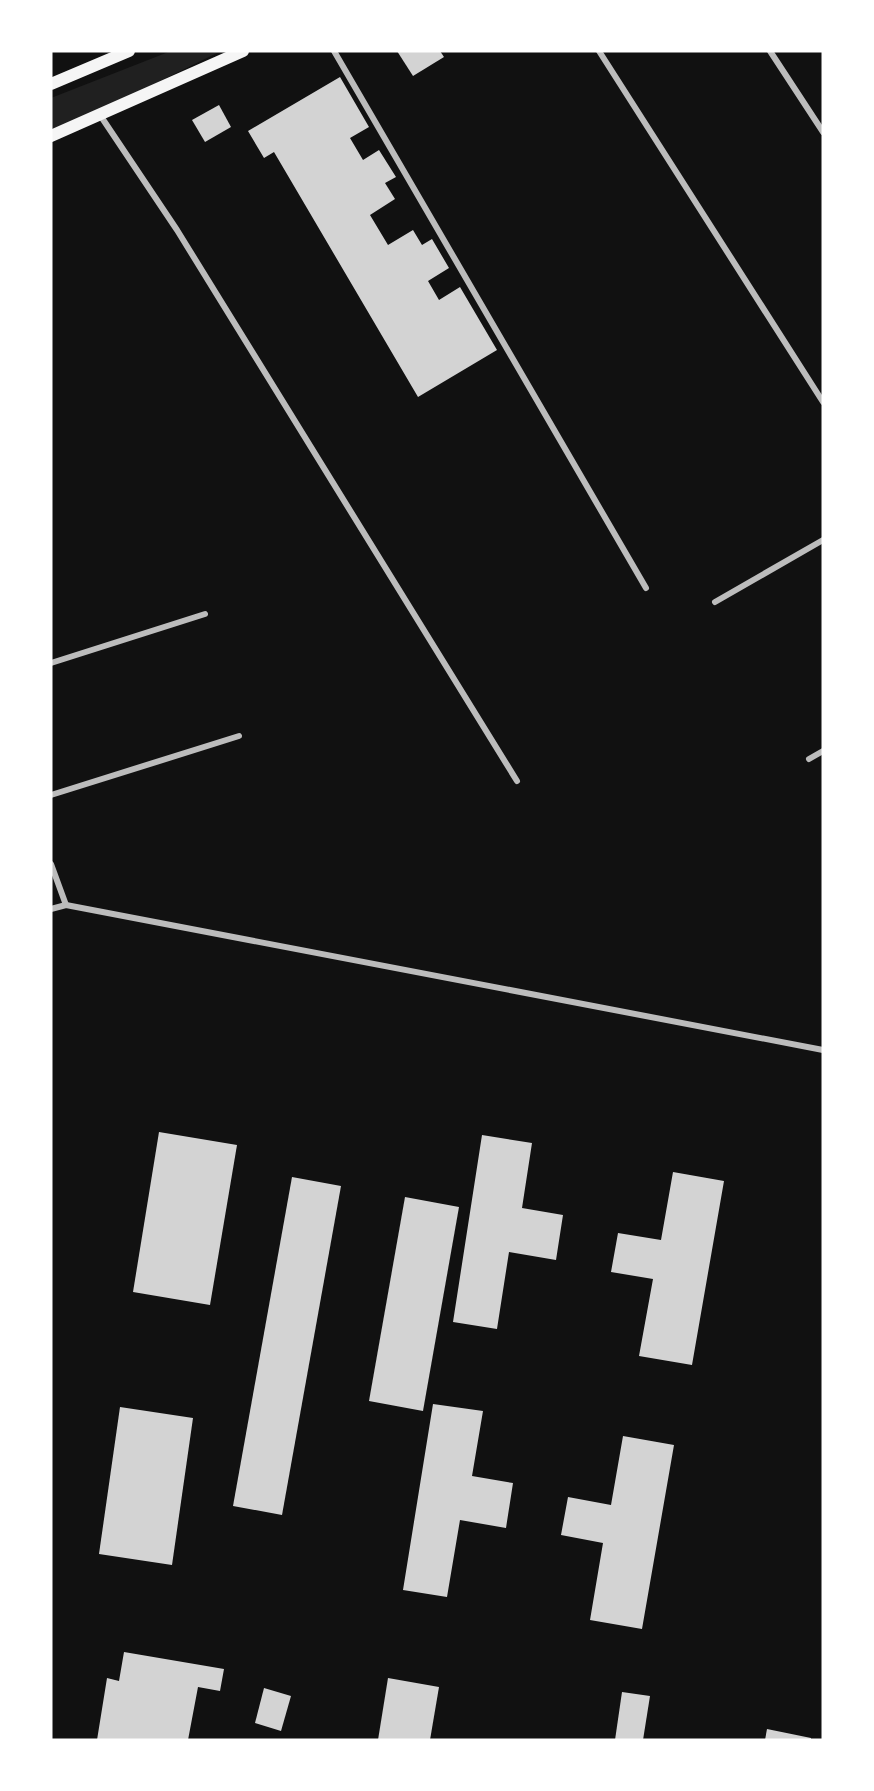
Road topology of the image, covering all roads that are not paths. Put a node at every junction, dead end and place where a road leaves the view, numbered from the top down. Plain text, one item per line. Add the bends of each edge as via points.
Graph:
1 (129, 51) edge
2 (243, 51) edge
3 (334, 51) edge
4 (599, 51) edge
5 (770, 51) edge
6 (51, 84) edge
7 (100, 115) junction
8 (820, 119) edge
9 (823, 132) edge
10 (51, 136) edge
11 (823, 402) edge
12 (823, 540) edge
13 (646, 588) dead end
14 (715, 602) dead end
15 (205, 614) dead end
16 (51, 663) edge
17 (239, 736) dead end
18 (823, 751) edge
19 (809, 759) dead end
20 (517, 781) dead end
21 (51, 795) edge
22 (51, 864) edge
23 (66, 905) junction
24 (51, 909) edge
25 (823, 1050) edge

1 - 6 main road
2 - 7 main road
3 - 13 street
4 - 11 street
5 - 8 street
7 - 10 main road
7 - 20 street via 177,230
8 - 9 street
12 - 14 street
15 - 16 street
17 - 21 street
18 - 19 street
22 - 23 street
23 - 24 street
23 - 25 street

